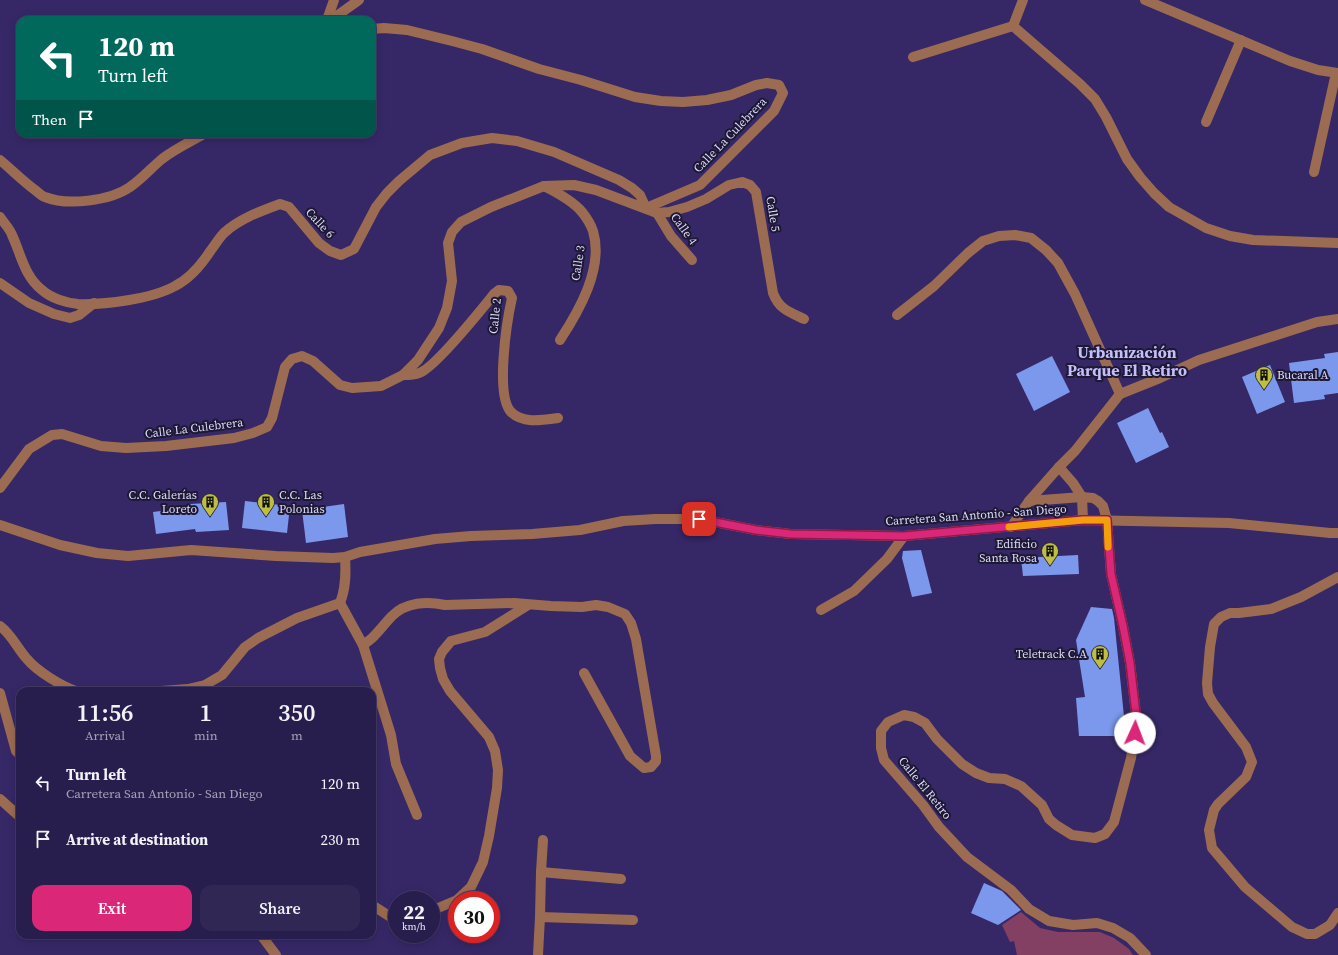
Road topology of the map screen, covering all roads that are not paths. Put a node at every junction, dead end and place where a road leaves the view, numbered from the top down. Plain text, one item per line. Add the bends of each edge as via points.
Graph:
1 (334, 0) edge
2 (359, 0) edge
3 (1023, 0) edge
4 (1145, 0) edge
5 (328, 16) edge
6 (337, 16) edge
7 (1013, 26) junction
8 (376, 29) edge
9 (1241, 40) junction
10 (913, 57) dead end
11 (1337, 73) edge
12 (1206, 122) dead end
13 (196, 138) edge
14 (0, 160) edge
15 (1314, 172) dead end
16 (544, 186) junction
17 (646, 208) junction
18 (657, 213) junction
19 (0, 218) edge
20 (1338, 243) edge
21 (692, 260) dead end
22 (0, 282) edge
23 (94, 303) junction
24 (897, 315) dead end
25 (804, 319) dead end
26 (1338, 319) edge
27 (560, 340) dead end
28 (403, 375) junction
29 (1120, 394) junction
30 (558, 418) dead end
31 (1059, 466) junction
32 (0, 488) edge
33 (1082, 497) junction
34 (1029, 502) junction
35 (1083, 520) junction
36 (1107, 520) junction
37 (0, 525) edge
38 (1011, 527) junction
39 (1338, 533) edge
40 (904, 536) junction
41 (345, 557) junction
42 (1338, 577) edge
43 (340, 603) junction
44 (528, 605) junction
45 (821, 610) dead end
46 (0, 626) edge
47 (363, 645) junction
48 (584, 673) dead end
49 (67, 687) edge
50 (196, 687) edge
51 (0, 693) edge
52 (16, 744) edge
53 (0, 799) edge
54 (16, 813) edge
55 (417, 816) dead end
56 (543, 840) dead end
57 (541, 872) junction
58 (621, 879) dead end
59 (440, 907) edge
60 (376, 908) edge
61 (1338, 913) edge
62 (388, 915) edge
63 (540, 917) junction
64 (633, 920) dead end
65 (263, 939) edge
66 (276, 955) edge
67 (538, 955) edge
68 (1146, 955) edge

1 - 5 street
2 - 6 street
3 - 7 street
4 - 9 street
7 - 10 street
7 - 20 street via 1095,100 1128,160 1140,177 1169,207 1206,228 1230,236 1253,240
8 - 17 street, Calle La Culebrera via 407,30 452,41 539,69 661,102 707,100 731,95 756,85 779,85 783,93 774,111 700,185
9 - 11 street via 1290,61
9 - 12 street
11 - 15 street
13 - 14 street via 177,148 129,188 107,198 87,201 59,201 43,197
16 - 17 street, Calle La Culebrera via 574,185
16 - 27 street, Calle 3 via 555,191 581,211 593,230 595,243 592,276 582,302
16 - 28 street, Calle La Culebrera via 461,222 452,232 448,244 452,280 446,308 439,328 418,360
17 - 18 street
17 - 23 street, Calle 6 via 640,196 619,180 554,152 517,141 492,138 462,143 430,155 399,181 376,207 354,248 341,255 318,243 289,207 280,204 250,216 223,234 196,271 176,286 150,296
18 - 21 street, Calle 4 via 671,236
18 - 25 street, Calle 5 via 687,207 729,185 742,182 750,184 756,192 773,293 783,309
19 - 23 street, Calle 6 via 12,233 30,277 42,290 56,299 77,304
22 - 23 street via 29,303 70,318 79,315
24 - 29 street via 934,286 983,241 1015,235 1031,238 1058,263 1075,294
26 - 29 street via 1317,322 1199,360
28 - 30 street, Calle 2 via 420,373 432,364 494,294 500,290 508,291 512,298 503,355 506,403 511,412 523,419 537,421
28 - 32 street, Calle La Culebrera via 381,386 352,388 340,385 313,361 302,356 292,359 285,367 272,418 267,427 234,438 126,448 101,446 62,434 52,435 29,449
29 - 31 street via 1075,451
31 - 33 street
31 - 34 street
33 - 34 street
33 - 35 street
33 - 36 street, Calle El Retiro via 1098,501 1103,506
34 - 38 street
35 - 36 street, Carretera San Antonio - San Diego
35 - 38 street, Carretera San Antonio - San Diego
36 - 39 street, Carretera San Antonio - San Diego via 1229,523
36 - 68 street, Calle El Retiro via 1111,574 1130,663 1137,722 1131,758 1114,822 1105,834 1095,838 1072,834 1056,825 1049,819 1042,805 1022,786 1005,779 989,778 976,773 962,764 925,723 914,717 904,715 888,722 881,731 880,748 884,760 939,827 967,857 1011,890 1029,909 1049,920 1073,926 1097,923 1113,928 1130,938
37 - 41 street, Carretera San Antonio - San Diego via 60,545 96,553 128,556 191,550 276,556
38 - 40 street, Carretera San Antonio - San Diego
40 - 41 street, Carretera San Antonio - San Diego via 791,534 699,519 655,519 623,521 580,530 435,539
40 - 45 street via 887,560 854,591
41 - 43 street via 346,581
42 - 61 street via 1271,609 1230,613 1221,617 1214,624 1207,683 1208,694 1213,703 1246,747 1252,762 1246,777 1214,810 1209,830 1212,848 1245,887 1292,927 1307,934 1315,934 1330,925
43 - 47 street
43 - 50 street via 297,618 258,638 245,647 222,675
44 - 47 street via 418,603 393,615 375,636
44 - 48 street via 602,606 625,614 636,639 656,756 656,762 651,767 644,768 630,756
44 - 59 street via 485,632 451,641 439,659 443,679 450,691 489,737 495,751 498,770 483,862 471,887 457,900
46 - 49 street via 8,632 27,660 56,682
47 - 55 street via 391,735 396,764
51 - 52 street
53 - 54 street
56 - 57 street
57 - 58 street
57 - 63 street
60 - 62 street
63 - 64 street
63 - 67 street
65 - 66 street

